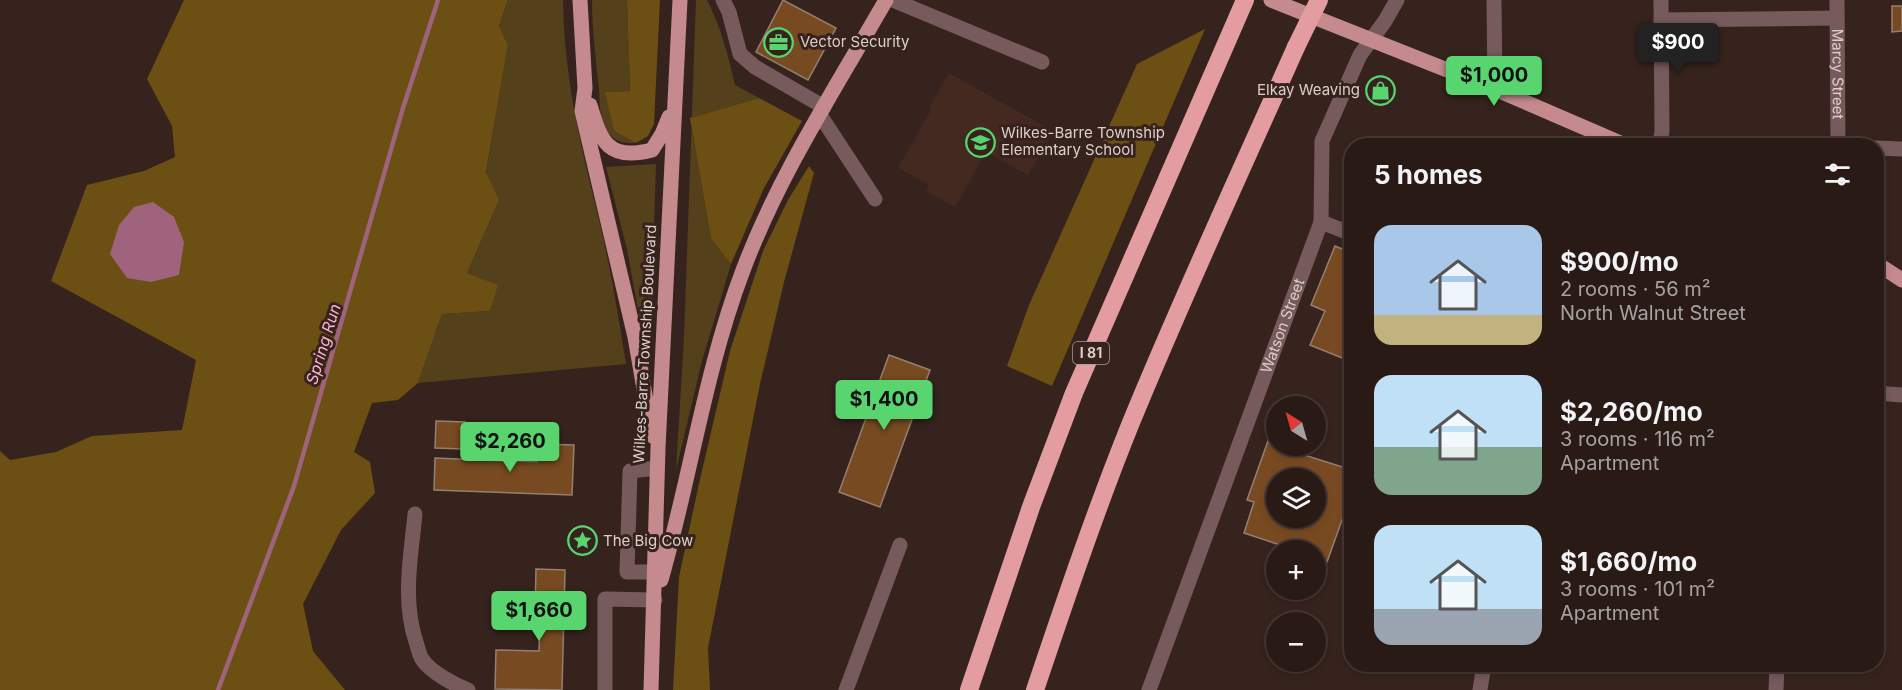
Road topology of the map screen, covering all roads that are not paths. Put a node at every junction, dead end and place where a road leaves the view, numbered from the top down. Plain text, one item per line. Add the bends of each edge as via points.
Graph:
1 (580, 0) edge
2 (681, 0) edge
3 (723, 0) edge
4 (886, 0) edge
5 (893, 0) edge
6 (1245, 0) edge
7 (1271, 0) edge
8 (1319, 0) edge
9 (1397, 0) edge
10 (1494, 0) edge
11 (1661, 0) edge
12 (1837, 0) edge
13 (1837, 18) junction
14 (1661, 20) junction
15 (1371, 39) junction
16 (1042, 62) dead end
17 (585, 88) junction
18 (1495, 89) junction
19 (674, 105) junction
20 (822, 111) junction
21 (1609, 138) edge
22 (1661, 138) edge
23 (1838, 138) edge
24 (1884, 148) edge
25 (1902, 149) edge
26 (875, 200) dead end
27 (1321, 222) junction
28 (1344, 231) edge
29 (1884, 268) edge
30 (1902, 280) edge
31 (1884, 394) edge
32 (1902, 395) edge
33 (658, 448) junction
34 (657, 468) junction
35 (415, 514) dead end
36 (900, 545) dead end
37 (659, 572) junction
38 (655, 600) junction
39 (1483, 672) edge
40 (1777, 672) edge
41 (468, 690) edge
42 (605, 690) edge
43 (651, 690) edge
44 (846, 690) edge
45 (969, 690) edge
46 (1035, 690) edge
47 (1149, 690) edge
48 (1480, 690) edge
49 (1776, 690) edge

1 - 17 main road
2 - 19 main road, Wilkes-Barre Township Boulevard
3 - 20 street via 740,54
4 - 20 main road
5 - 16 street
6 - 45 highway, I 81 via 1074,393
7 - 15 main road
8 - 46 highway, bridge via 1130,426
9 - 15 street, Watson Street
10 - 18 street
11 - 14 street
12 - 13 street, Marcy Street
13 - 14 street
13 - 23 street, Marcy Street
14 - 22 street
15 - 18 main road
15 - 27 street, Watson Street via 1322,141
17 - 19 main road via 598,133 616,152 652,150
17 - 33 main road via 582,111
18 - 21 main road
19 - 33 main road, Wilkes-Barre Township Boulevard
20 - 26 street
20 - 37 main road via 784,178 742,273 726,320 677,522
24 - 25 street
27 - 28 street
27 - 47 street, Watson Street
29 - 30 main road
31 - 32 street
33 - 34 main road, Wilkes-Barre Township Boulevard
34 - 37 main road, Wilkes-Barre Township Boulevard
34 - 37 street via 630,471 627,572
35 - 41 street via 408,598 412,630 422,660
36 - 44 street
37 - 38 main road
38 - 42 street via 604,599
38 - 43 main road
39 - 48 street
40 - 49 street

